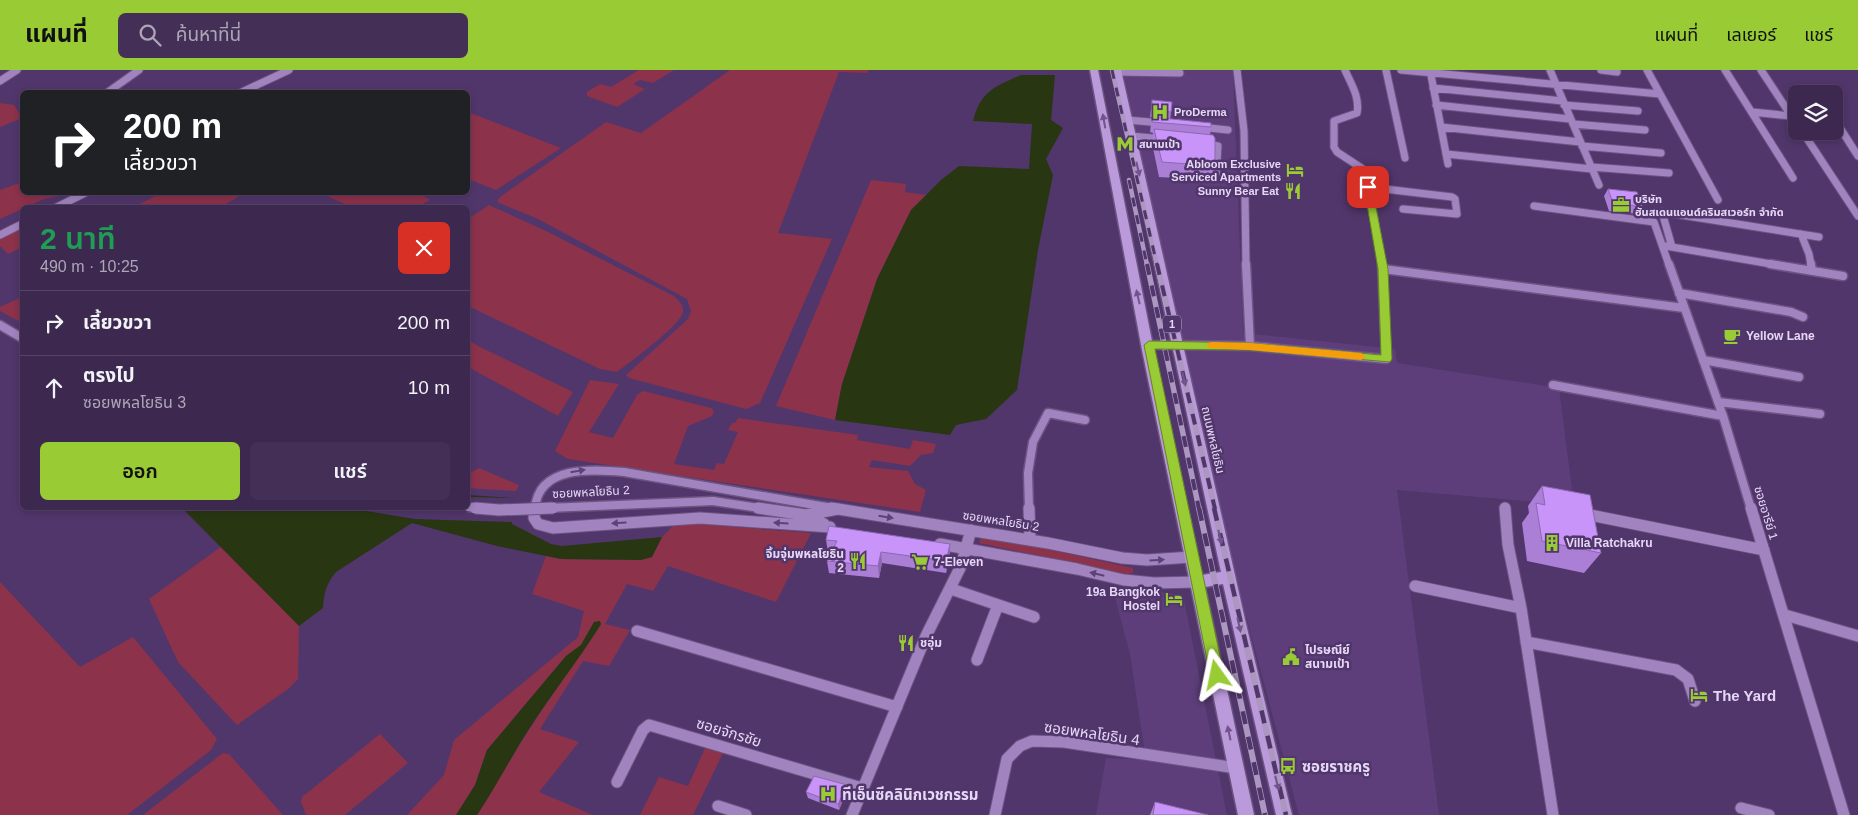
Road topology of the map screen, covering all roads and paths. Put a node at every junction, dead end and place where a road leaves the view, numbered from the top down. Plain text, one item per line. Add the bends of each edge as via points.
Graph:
1 (17, 70) edge
2 (139, 70) edge
3 (289, 70) edge
4 (1094, 70) edge
5 (1236, 70) edge
6 (1345, 70) edge
7 (1386, 70) edge
8 (1401, 70) edge
9 (1550, 70) edge
10 (1601, 70) edge
11 (1647, 70) edge
12 (1725, 70) edge
13 (1761, 70) edge
14 (1117, 71) edge
15 (1430, 71) edge
16 (1180, 72) dead end
17 (1617, 72) dead end
18 (0, 80) edge
19 (1556, 84) junction
20 (1433, 88) junction
21 (111, 90) edge
22 (246, 90) edge
23 (1660, 94) junction
24 (1563, 103) junction
25 (1436, 105) junction
26 (1788, 110) edge
27 (1638, 111) dead end
28 (1752, 112) junction
29 (1788, 116) edge
30 (1127, 120) junction
31 (1571, 122) junction
32 (1169, 124) edge
33 (1189, 126) edge
34 (1440, 127) junction
35 (1228, 130) dead end
36 (1645, 130) dead end
37 (1843, 133) edge
38 (1131, 136) junction
39 (1171, 140) edge
40 (1808, 140) edge
41 (1198, 142) edge
42 (1581, 144) junction
43 (1661, 153) dead end
44 (1446, 154) junction
45 (1858, 156) edge
46 (1405, 158) dead end
47 (1448, 164) dead end
48 (1591, 168) junction
49 (1669, 173) dead end
50 (1216, 177) edge
51 (1793, 178) dead end
52 (1599, 185) dead end
53 (1368, 187) junction
54 (80, 195) edge
55 (1718, 200) dead end
56 (61, 205) edge
57 (1534, 206) dead end
58 (1403, 209) dead end
59 (1858, 216) edge
60 (20, 225) edge
61 (1801, 234) junction
62 (0, 235) edge
63 (1665, 236) junction
64 (1819, 237) dead end
65 (1668, 246) junction
66 (1383, 269) junction
67 (1812, 271) junction
68 (1843, 276) dead end
69 (1679, 293) junction
70 (1684, 308) junction
71 (1803, 317) dead end
72 (0, 325) edge
73 (20, 337) edge
74 (1149, 345) junction
75 (1176, 345) junction
76 (1250, 346) junction
77 (1703, 360) junction
78 (1799, 377) dead end
79 (1553, 385) dead end
80 (1718, 402) junction
81 (1820, 414) dead end
82 (1723, 416) junction
83 (1085, 420) dead end
84 (470, 507) edge
85 (1505, 508) dead end
86 (838, 509) junction
87 (806, 515) junction
88 (1590, 515) edge
89 (971, 530) junction
90 (1030, 540) junction
91 (928, 542) edge
92 (966, 549) junction
93 (1764, 550) junction
94 (1192, 558) junction
95 (1229, 577) junction
96 (1198, 582) junction
97 (1414, 586) dead end
98 (951, 589) junction
99 (998, 605) junction
100 (1520, 608) junction
101 (1785, 615) junction
102 (1034, 617) dead end
103 (637, 631) dead end
104 (1858, 636) edge
105 (1526, 642) junction
106 (977, 660) dead end
107 (1695, 701) dead end
108 (897, 707) junction
109 (1236, 768) junction
110 (617, 782) dead end
111 (862, 788) junction
112 (718, 806) dead end
113 (1741, 808) dead end
114 (746, 815) edge
115 (852, 815) edge
116 (995, 815) edge
117 (1246, 815) edge
118 (1284, 815) edge
119 (1553, 815) edge
120 (1769, 815) edge
121 (1844, 815) edge

1 - 18 street
2 - 21 street
3 - 22 street
74 -> 4 main road, 1 via 1125,242
5 - 76 street via 1244,131
6 - 53 street via 1355,93 1358,111 1334,121 1334,148 1366,171
7 - 46 street
8 - 15 street
9 - 19 street
10 - 17 street
11 - 23 street
12 - 28 street
13 - 26 street
14 - 16 street
14 - 30 main road, ถนนพหลโยธิน / 1
15 - 19 street
15 - 20 street
19 - 23 street
19 - 24 street
20 - 24 street
20 - 25 street
23 - 55 street
24 - 27 street
24 - 31 street
25 - 31 street
25 - 34 street
28 - 29 street
28 - 51 street
30 - 32 street
30 - 38 main road, ถนนพหลโยธิน / 1
31 - 36 street
31 - 42 street
33 - 35 street
34 - 42 street
34 - 44 street
37 - 45 street
38 - 39 street
38 -> 75 main road, ถนนพหลโยธิน / 1
40 - 59 street
41 - 50 street via 1218,146
42 - 43 street
42 - 48 street
44 - 47 street
44 - 48 street
48 - 49 street
48 - 52 street
53 - 58 street via 1452,196 1457,214
53 - 66 street
54 - 56 street
57 - 63 street, ซอยอารีย์ 1 via 1654,222
60 - 62 street
61 - 63 street via 1662,212
61 - 64 street
61 - 67 street
63 - 65 street, ซอยอารีย์ 1
65 - 67 street
65 - 69 street, ซอยอารีย์ 1
66 - 70 street
66 - 76 street via 1386,359
67 - 68 street
69 - 70 street, ซอยอารีย์ 1
69 - 71 street via 1791,312
70 - 77 street, ซอยอารีย์ 1
72 - 73 street
74 - 75 main road
74 - 94 main road, 1
75 - 76 street
75 -> 95 main road, ถนนพหลโยธิน / 1
77 - 78 street
77 - 80 street, ซอยอารีย์ 1
79 - 82 street
80 - 81 street
80 - 82 street, ซอยอารีย์ 1
82 - 93 street, ซอยอารีย์ 1
83 - 90 street via 1048,413 1033,442 1028,473
84 - 87 street, ซอยพหลโยธิน 2, bridge via 500,510 713,501
85 - 100 street via 1508,545
86 - 87 street, ซอยพหลโยธิน 2
87 -> 86 street, ซอยพหลโยธิน 2 via 834,527 700,518 553,528 538,524 534,518 541,488 560,475 588,469 624,472
86 -> 89 street, ซอยพหลโยธิน 2
88 - 93 street
89 - 90 street, ซอยพหลโยธิน 2
89 - 92 street
90 -> 94 street, ซอยพหลโยธิน 2 via 1122,558
91 - 92 street
96 -> 92 street via 1124,580
92 - 98 street
93 - 101 street, ซอยอารีย์ 1
94 - 96 main road, 1
95 - 96 main road
95 -> 118 main road, ถนนพหลโยธิน / 1
109 -> 96 main road, 1
97 - 100 street
98 - 99 street
98 - 108 street via 926,636
99 - 102 street
99 - 106 street
100 - 105 street
101 - 104 street
101 - 121 street, ซอยอารีย์ 1
103 - 108 street
105 - 107 street via 1676,670 1688,678
105 - 119 street
108 - 111 street
109 - 116 street, ซอยพหลโยธิน 4 via 1064,742 1032,741 1020,746 1007,758
109 - 117 main road, 1
110 - 111 street, ซอยจักรชัย via 643,730 649,725
111 - 115 street
112 - 114 street
113 - 120 street

